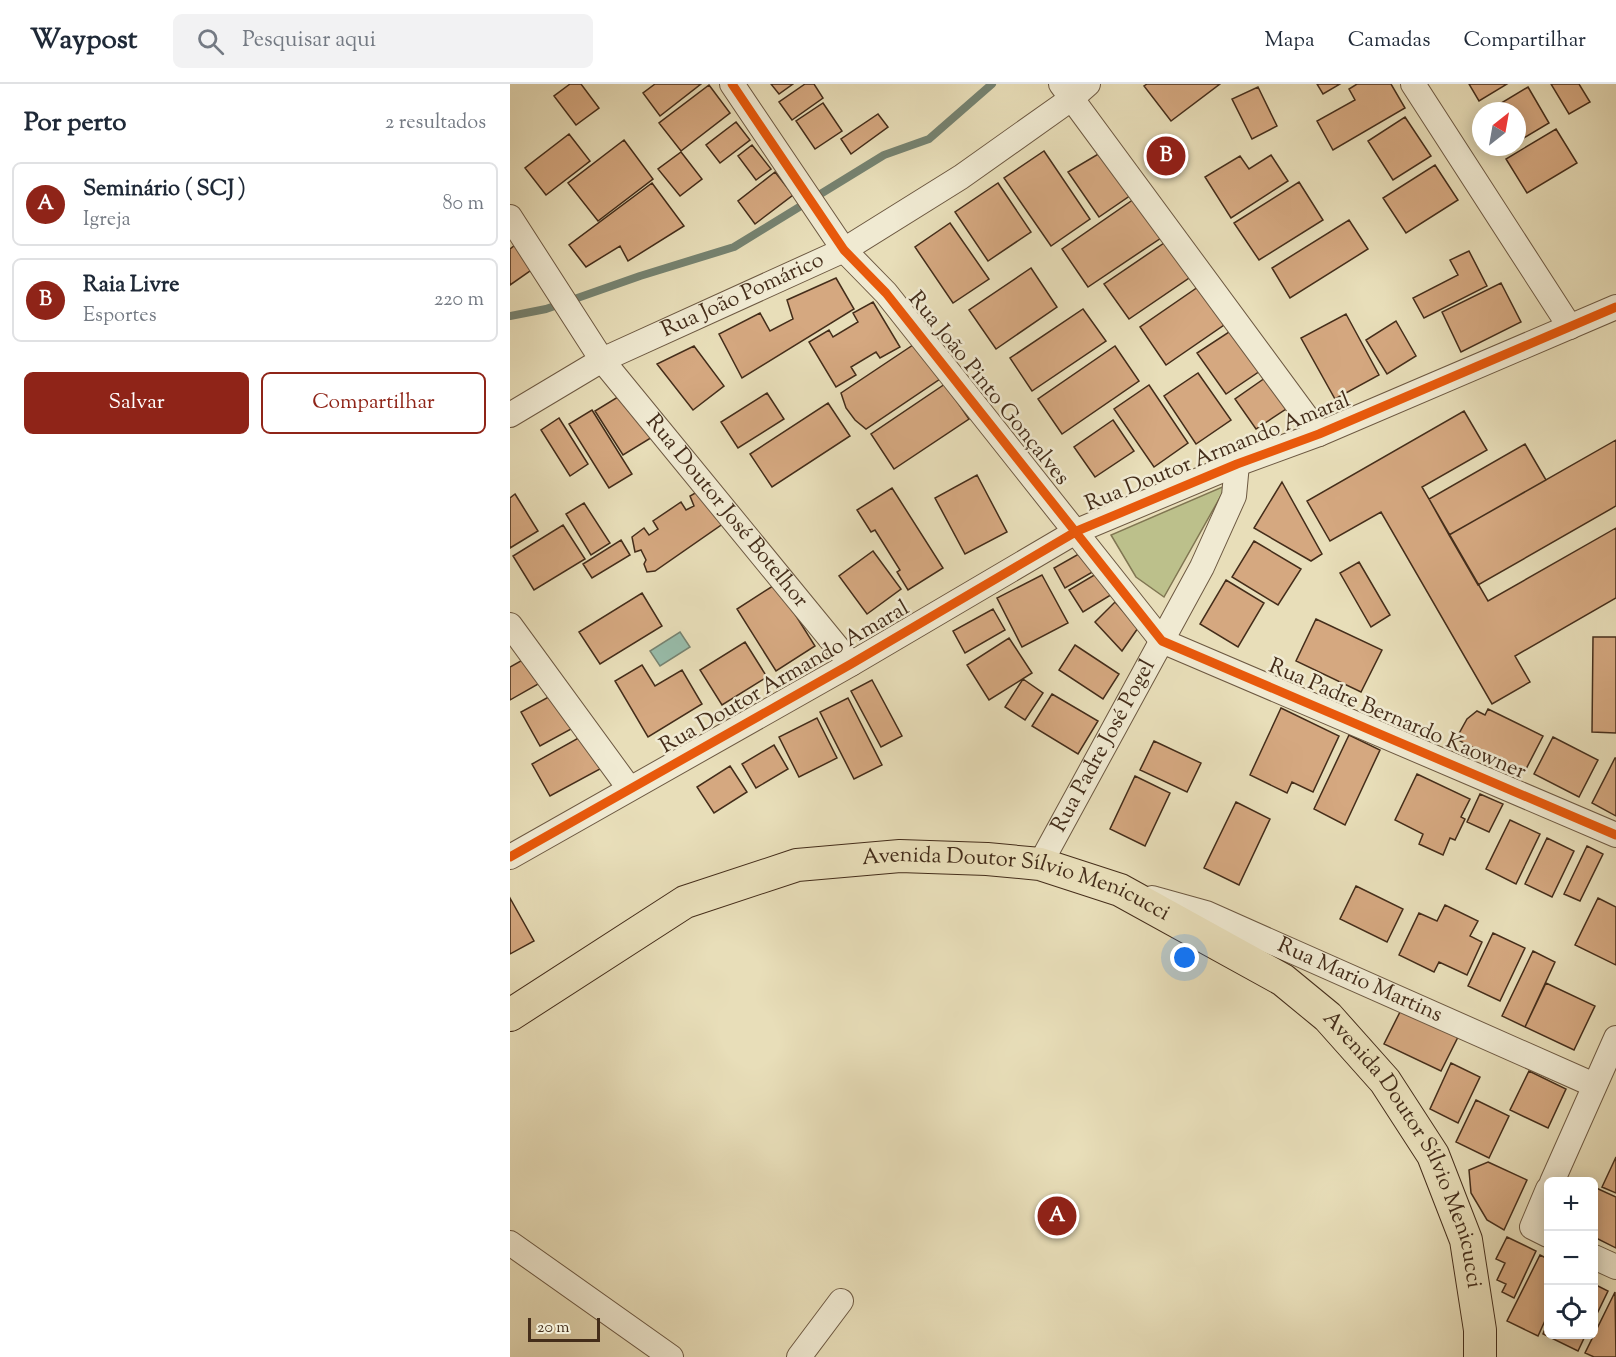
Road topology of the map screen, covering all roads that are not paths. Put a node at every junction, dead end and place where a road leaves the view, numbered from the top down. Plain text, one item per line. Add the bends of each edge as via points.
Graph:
1 (732, 84) edge
2 (1413, 84) edge
3 (1073, 89) edge
4 (510, 217) edge
5 (844, 250) junction
6 (1616, 308) edge
7 (1570, 327) junction
8 (602, 360) junction
9 (510, 415) edge
10 (1319, 434) junction
11 (1237, 464) junction
12 (1077, 531) junction
13 (510, 625) edge
14 (1162, 640) junction
15 (851, 664) junction
16 (629, 788) junction
17 (1616, 835) edge
18 (510, 857) edge
19 (1041, 864) junction
20 (1120, 890) junction
21 (510, 1015) edge
22 (1616, 1038) edge
23 (1594, 1085) junction
24 (1554, 1177) edge
25 (1544, 1210) edge
26 (1540, 1231) edge
27 (510, 1243) edge
28 (1598, 1259) edge
29 (1616, 1267) edge
30 (841, 1301) dead end
31 (671, 1357) edge
32 (799, 1357) edge
33 (1480, 1357) edge

1 - 5 street, Rua João Pinto Gonçalves
2 - 7 street
3 - 5 street, Rua João Pomárico via 960,177
3 - 10 street
4 - 8 street, Rua Doutor José Botelhor
5 - 8 street, Rua João Pomárico
5 - 12 street, Rua João Pinto Gonçalves via 886,293
6 - 7 street, Rua Doutor Armando Amaral
7 - 10 street, Rua Doutor Armando Amaral
8 - 9 street, Rua João Pomárico
8 - 15 street, Rua Doutor José Botelhor
10 - 11 street, Rua Doutor Armando Amaral
11 - 12 street, Rua Doutor Armando Amaral
11 - 14 street, Rua Padre José Pogel via 1234,496 1202,567
12 - 14 street, Rua João Pinto Gonçalves
12 - 15 street, Rua Doutor Armando Amaral
13 - 16 street
14 - 17 street, Rua Padre Bernardo Kaowner
14 - 19 street, Rua Padre José Pogel
15 - 16 street, Rua Doutor Armando Amaral
16 - 18 street, Rua Doutor Armando Amaral
19 - 20 main road, Avenida Doutor Sílvio Menicucci
19 - 21 main road, Avenida Doutor Sílvio Menicucci via 900,856 797,865 686,902
20 - 23 street, Rua Mario Martins via 1206,913
20 - 33 main road, Avenida Doutor Sílvio Menicucci via 1283,980 1328,1017 1386,1081 1433,1155 1466,1240 1480,1330
22 - 23 street
23 - 24 street
25 - 26 street
27 - 31 street
28 - 29 street
30 - 32 street

